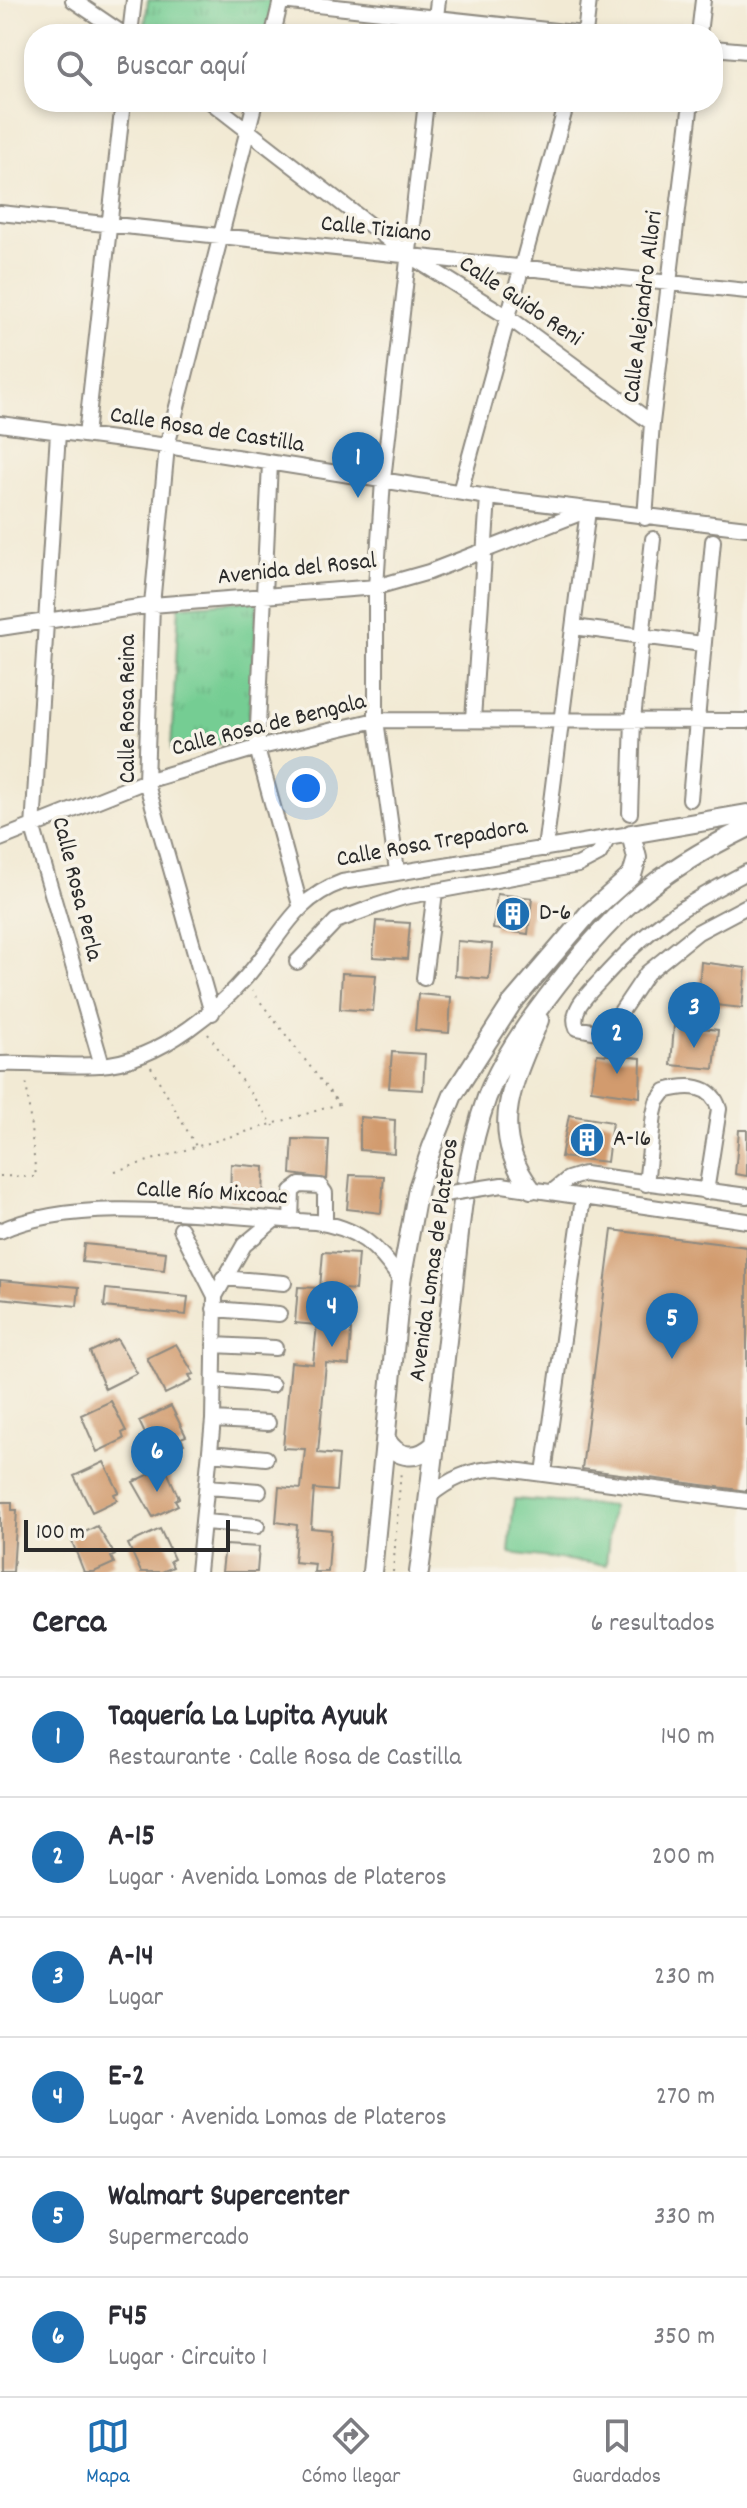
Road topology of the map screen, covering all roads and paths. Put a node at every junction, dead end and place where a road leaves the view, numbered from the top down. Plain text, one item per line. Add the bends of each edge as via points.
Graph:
1 (73, 0) edge
2 (134, 0) edge
3 (438, 0) edge
4 (589, 0) edge
5 (703, 0) edge
6 (281, 1) edge
7 (436, 18) junction
8 (108, 24) edge
9 (131, 24) edge
10 (275, 24) edge
11 (435, 24) edge
12 (492, 24) edge
13 (585, 24) edge
14 (700, 24) edge
15 (723, 49) edge
16 (747, 51) edge
17 (122, 112) edge
18 (224, 112) edge
19 (253, 112) edge
20 (425, 112) edge
21 (564, 112) edge
22 (690, 112) edge
23 (248, 131) junction
24 (0, 213) edge
25 (109, 224) junction
26 (219, 237) junction
27 (407, 254) junction
28 (524, 269) junction
29 (669, 285) junction
30 (747, 291) edge
31 (508, 317) junction
32 (652, 423) junction
33 (0, 424) edge
34 (58, 433) junction
35 (86, 435) junction
36 (167, 446) junction
37 (270, 463) junction
38 (383, 480) junction
39 (460, 492) junction
40 (488, 497) junction
41 (588, 510) junction
42 (645, 518) junction
43 (747, 528) edge
44 (653, 539) dead end
45 (713, 541) dead end
46 (485, 549) junction
47 (376, 587) junction
48 (266, 595) junction
49 (152, 605) junction
50 (46, 621) junction
51 (574, 627) junction
52 (0, 628) edge
53 (641, 636) junction
54 (702, 644) junction
55 (562, 718) junction
56 (473, 719) junction
57 (633, 719) junction
58 (376, 720) junction
59 (696, 720) junction
60 (747, 721) edge
61 (257, 748) junction
62 (146, 781) junction
63 (690, 799) dead end
64 (630, 813) dead end
65 (747, 814) edge
66 (33, 828) junction
67 (747, 828) edge
68 (631, 834) junction
69 (608, 838) junction
70 (0, 839) edge
71 (545, 849) junction
72 (397, 871) junction
73 (747, 872) edge
74 (435, 892) junction
75 (300, 905) junction
76 (747, 906) edge
77 (297, 962) dead end
78 (424, 978) dead end
79 (244, 981) junction
80 (549, 996) junction
81 (206, 1018) junction
82 (143, 1052) junction
83 (25, 1063) junction
84 (0, 1064) edge
85 (102, 1065) junction
86 (274, 1126) junction
87 (197, 1148) junction
88 (115, 1171) dead end
89 (0, 1176) edge
90 (646, 1184) junction
91 (531, 1189) junction
92 (552, 1192) junction
93 (706, 1192) junction
94 (747, 1196) edge
95 (583, 1198) junction
96 (414, 1207) junction
97 (274, 1220) junction
98 (291, 1221) junction
99 (747, 1221) edge
100 (325, 1223) junction
101 (181, 1229) dead end
102 (0, 1231) edge
103 (223, 1278) junction
104 (401, 1281) junction
105 (284, 1283) dead end
106 (414, 1299) dead end
107 (214, 1302) junction
108 (451, 1303) junction
109 (279, 1314) dead end
110 (214, 1345) junction
111 (275, 1348) dead end
112 (215, 1380) junction
113 (272, 1385) dead end
114 (213, 1420) junction
115 (268, 1423) dead end
116 (386, 1439) junction
117 (434, 1445) junction
118 (210, 1453) junction
119 (266, 1458) dead end
120 (544, 1473) junction
121 (208, 1487) junction
122 (259, 1491) dead end
123 (428, 1497) junction
124 (747, 1501) edge
125 (204, 1522) junction
126 (257, 1526) dead end
127 (198, 1572) edge
128 (372, 1572) edge
129 (419, 1572) edge

1 - 8 street
2 - 9 street
3 - 7 street
4 - 13 street
5 - 14 street
6 - 7 street
6 - 10 street
7 - 11 street
7 - 12 street
15 - 16 street
17 - 25 street
18 - 23 street, Calle Guido Reni
19 - 23 street, Calle Rosa Reina
20 - 27 street
21 - 28 street
22 - 29 street, Calle Alejandro Allori
23 - 26 street, Calle Rosa Reina
23 - 27 street, Calle Guido Reni
24 - 25 street, Calle Tiziano
25 - 26 street, Calle Tiziano
25 - 35 street
26 - 27 street, Calle Tiziano
26 - 36 street, Calle Rosa Reina
27 - 28 street, Calle Tiziano
27 - 31 street, Calle Guido Reni
27 - 38 street
28 - 29 street, Calle Tiziano
28 - 31 street
29 - 30 street, Calle Tiziano
29 - 32 street, Calle Alejandro Allori
31 - 32 street, Calle Guido Reni
31 - 39 street
32 - 42 street, Calle Alejandro Allori
33 - 34 street, Calle Rosa de Castilla
34 - 35 street, Calle Rosa de Castilla
34 - 50 street, Calle Rosa Perla
35 - 36 street, Calle Rosa de Castilla
36 - 37 street, Calle Rosa de Castilla
36 - 49 street, Calle Rosa Reina
37 - 38 street, Calle Rosa de Castilla
37 - 48 street
38 - 39 street, Calle Rosa de Castilla
38 - 47 street
39 - 40 street, Calle Rosa de Castilla
40 - 41 street, Calle Rosa de Castilla
40 - 46 street
41 - 42 street, Calle Rosa de Castilla
41 - 46 street, Avenida del Rosal
41 - 51 street
42 - 43 street, Calle Rosa de Castilla
44 - 53 street
45 - 54 street
46 - 47 street, Avenida del Rosal
46 - 56 street
47 - 48 street, Avenida del Rosal
47 - 58 street
48 - 49 street, Avenida del Rosal
48 - 61 street
49 - 50 street, Avenida del Rosal
49 - 62 street, Calle Rosa Reina
50 - 52 street, Avenida del Rosal
50 - 66 street, Calle Rosa Perla
51 - 53 street
51 - 55 street
53 - 54 street
53 - 57 street
54 - 59 street
55 - 56 street, Calle Rosa de Bengala
55 - 57 street, Calle Rosa de Bengala
55 - 71 street
56 - 58 street, Calle Rosa de Bengala
57 - 59 street, Calle Rosa de Bengala
57 - 64 street
58 - 61 street, Calle Rosa de Bengala
58 - 72 street
59 - 60 street, Calle Rosa de Bengala
59 - 63 street
61 - 62 street, Calle Rosa de Bengala
61 - 75 street
62 - 66 street, Calle Rosa de Bengala
62 - 81 street, Calle Rosa Reina
65 - 68 main road, Calle Rosa Trepadora
66 - 70 street, Calle Rosa de Bengala
66 - 85 street, Calle Rosa Perla
67 - 80 main road, Avenida Lomas de Plateros via 685,861 630,900 581,951
68 - 69 street, Calle Rosa Trepadora
68 - 96 main road, Avenida Lomas de Plateros via 637,858 632,875 550,956 512,1003 453,1095
69 - 71 street, Calle Rosa Trepadora
69 - 74 street via 599,854 578,865
71 - 72 street, Calle Rosa Trepadora
72 - 75 street, Calle Rosa Trepadora via 316,891
73 - 76 street via 688,902 639,937 583,1001 575,1015 577,1028 610,1028 647,973 698,932
74 - 77 street via 336,921
74 - 78 street
75 - 79 street, Calle Rosa Trepadora
79 - 81 street, Calle Rosa Trepadora
79 - 86 path via 339,1104
80 - 91 main road via 505,1125 508,1152
80 - 108 main road, Avenida Lomas de Plateros via 518,1036 478,1125
81 - 82 street, Calle Rosa Trepadora
81 - 86 path
82 - 85 street, Calle Rosa Trepadora
82 - 87 path
83 - 84 street, Calle Rosa Trepadora
83 - 85 street, Calle Rosa Trepadora
83 - 89 path via 36,1177
86 - 87 path
87 - 88 path
90 - 92 street via 584,1174
90 - 93 street
90 - 93 street via 657,1102 665,1091 692,1087 716,1097 719,1109
91 - 92 street
91 - 96 street, bridge via 502,1185 438,1195
92 - 95 street
93 - 94 street
95 - 99 street
95 - 120 street
96 - 104 main road, Avenida Lomas de Plateros
97 - 98 street, Calle Río Mixcoac
97 - 102 street, Calle Río Mixcoac via 120,1211 44,1216
97 - 103 street via 244,1245
98 - 100 street, Calle Río Mixcoac
98 - 100 street via 292,1191 315,1185 325,1193
100 - 104 street, Calle Río Mixcoac via 340,1225 373,1244
101 - 107 street
103 - 105 street
103 - 107 street
104 - 116 main road, Avenida Lomas de Plateros
106 - 108 path
107 - 109 street
107 - 110 street
108 - 117 main road, Avenida Lomas de Plateros
110 - 111 street
110 - 112 street
112 - 113 street
112 - 114 street
114 - 115 street
114 - 118 street
116 - 117 main road via 405,1456 423,1454
116 - 128 main road, Avenida Lomas de Plateros
117 - 123 main road, Avenida Lomas de Plateros
118 - 119 street
118 - 121 street
120 - 123 street via 472,1471
120 - 124 street
121 - 122 street
121 - 125 street
123 - 129 main road, Avenida Lomas de Plateros
125 - 126 street
125 - 127 street

